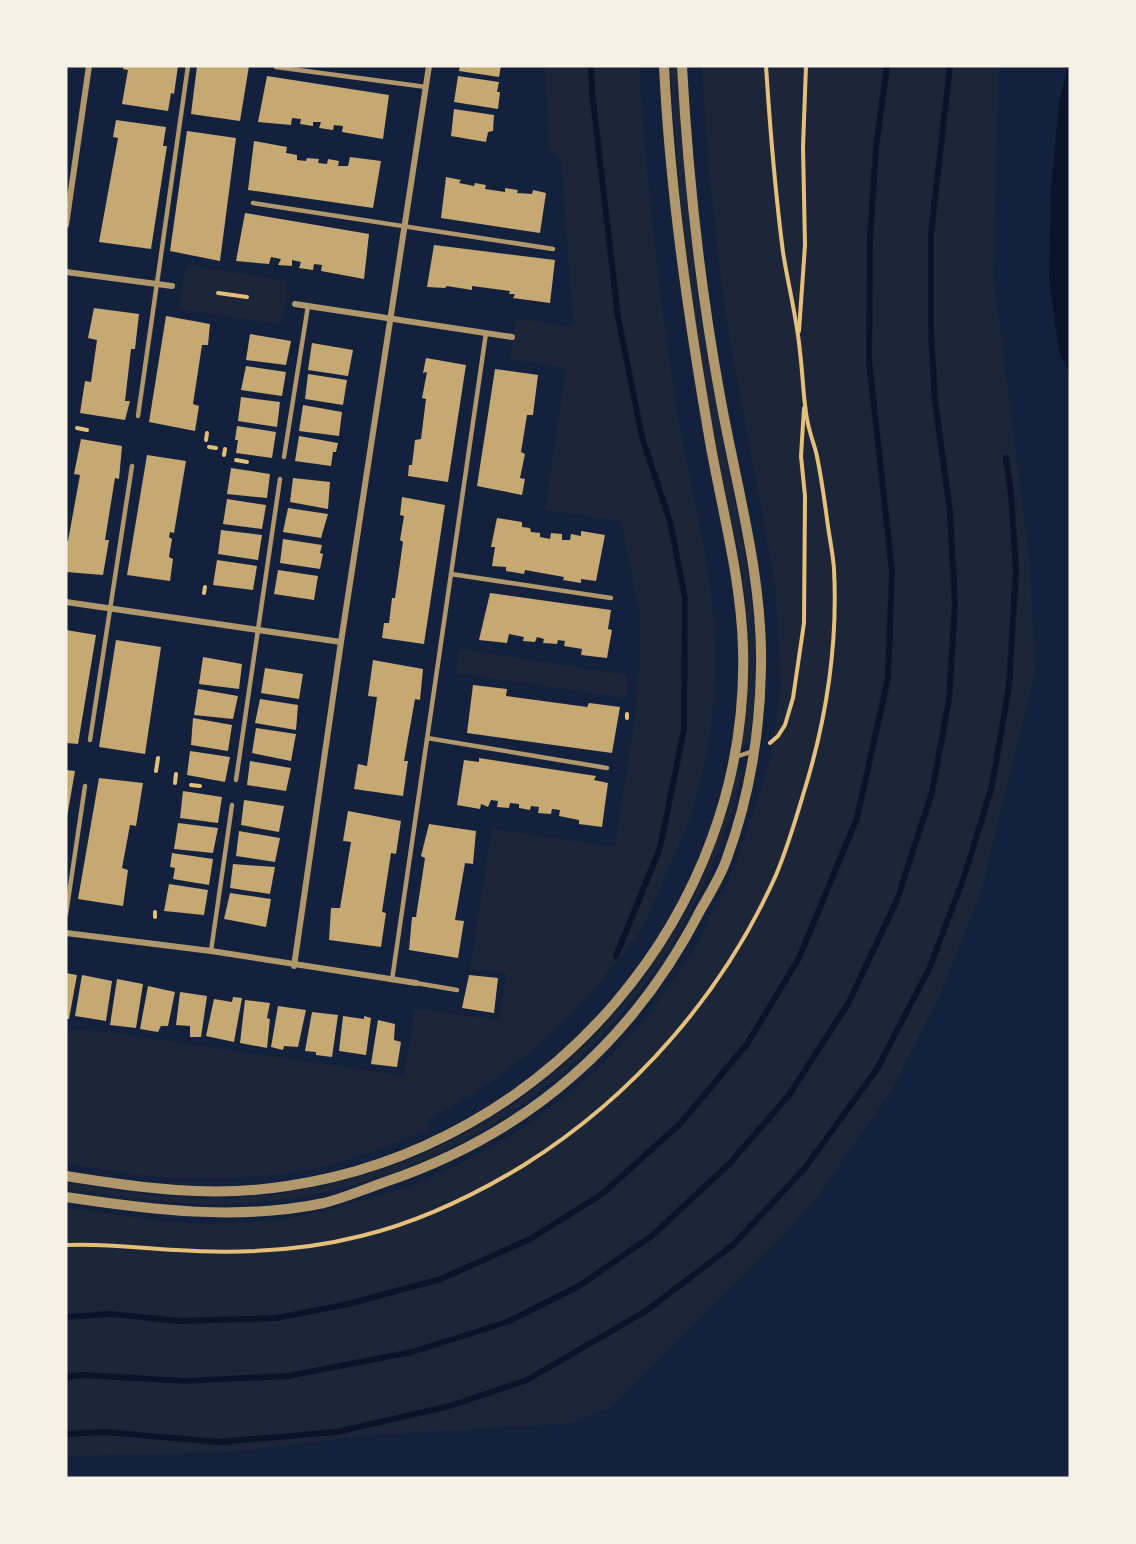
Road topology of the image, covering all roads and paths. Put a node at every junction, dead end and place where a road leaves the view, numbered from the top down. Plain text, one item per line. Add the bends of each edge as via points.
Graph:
1 (89, 66) edge
2 (188, 66) edge
3 (429, 66) edge
4 (664, 66) edge
5 (682, 66) edge
6 (766, 66) edge
7 (806, 66) edge
8 (276, 67) edge
9 (426, 87) junction
10 (253, 203) dead end
11 (66, 225) edge
12 (404, 226) junction
13 (554, 249) dead end
14 (66, 272) edge
15 (158, 283) junction
16 (172, 286) dead end
17 (218, 293) dead end
18 (247, 297) dead end
19 (295, 304) dead end
20 (308, 306) junction
21 (391, 319) junction
22 (486, 333) junction
23 (512, 338) dead end
24 (798, 338) junction
25 (804, 399) junction
26 (138, 416) dead end
27 (77, 428) dead end
28 (87, 430) dead end
29 (207, 433) dead end
30 (206, 440) dead end
31 (209, 447) dead end
32 (216, 448) dead end
33 (225, 449) dead end
34 (224, 455) dead end
35 (284, 457) dead end
36 (236, 460) dead end
37 (247, 462) dead end
38 (132, 466) dead end
39 (280, 479) dead end
40 (451, 574) junction
41 (205, 587) dead end
42 (204, 593) dead end
43 (611, 598) dead end
44 (66, 602) edge
45 (110, 609) junction
46 (258, 629) junction
47 (341, 642) junction
48 (427, 738) junction
49 (90, 740) dead end
50 (753, 751) junction
51 (158, 758) dead end
52 (733, 759) junction
53 (607, 768) dead end
54 (156, 771) dead end
55 (176, 774) dead end
56 (236, 780) dead end
57 (175, 783) dead end
58 (191, 785) dead end
59 (85, 786) dead end
60 (200, 786) dead end
61 (232, 805) dead end
62 (66, 914) edge
63 (66, 933) edge
64 (211, 951) junction
65 (294, 966) junction
66 (392, 980) junction
67 (416, 983) joint
68 (457, 990) dead end
69 (66, 1176) edge
70 (66, 1197) edge
71 (66, 1245) edge

1 - 11 street
2 - 15 lane
3 - 9 street
4 - 52 street via 691,330 741,615 742,697
5 - 50 street via 706,314 757,589 761,666
6 - 24 path via 782,239
7 - 24 path via 804,283
8 - 9 lane
9 - 12 street
10 - 12 lane
12 - 13 lane
12 - 21 street
14 - 15 street
15 - 16 street
15 - 26 lane
17 - 18 path
19 - 20 street
20 - 21 street
20 - 35 lane
21 - 22 street
21 - 47 street
22 - 23 street
22 - 40 lane
24 - 25 path
25 - 50 path via 801,456 806,587 799,664 785,725 769,744
25 - 71 path via 834,567 834,630 816,754 776,876 749,928 686,1023 620,1093 548,1149 489,1186 400,1226 289,1248 209,1251
27 - 28 path
29 - 30 path
31 - 32 path
33 - 34 path
36 - 37 path
38 - 45 lane
39 - 46 lane
40 - 43 lane
40 - 48 lane
41 - 42 path
44 - 45 street
45 - 46 street
45 - 49 lane
46 - 47 street
46 - 56 lane
47 - 65 street
48 - 53 lane
48 - 66 lane
50 - 52 lane
50 - 70 street via 745,799 726,862 682,946 636,1010 593,1059 537,1105 448,1159 327,1202 238,1214 161,1210
51 - 54 path
52 - 69 street via 703,861 656,949 621,998 591,1031 546,1073 488,1113 456,1132 388,1161 286,1187 194,1192
55 - 57 path
58 - 60 path
59 - 62 lane
61 - 64 lane
63 - 64 street
64 - 65 street
65 - 66 street
66 - 67 street
67 - 68 lane

